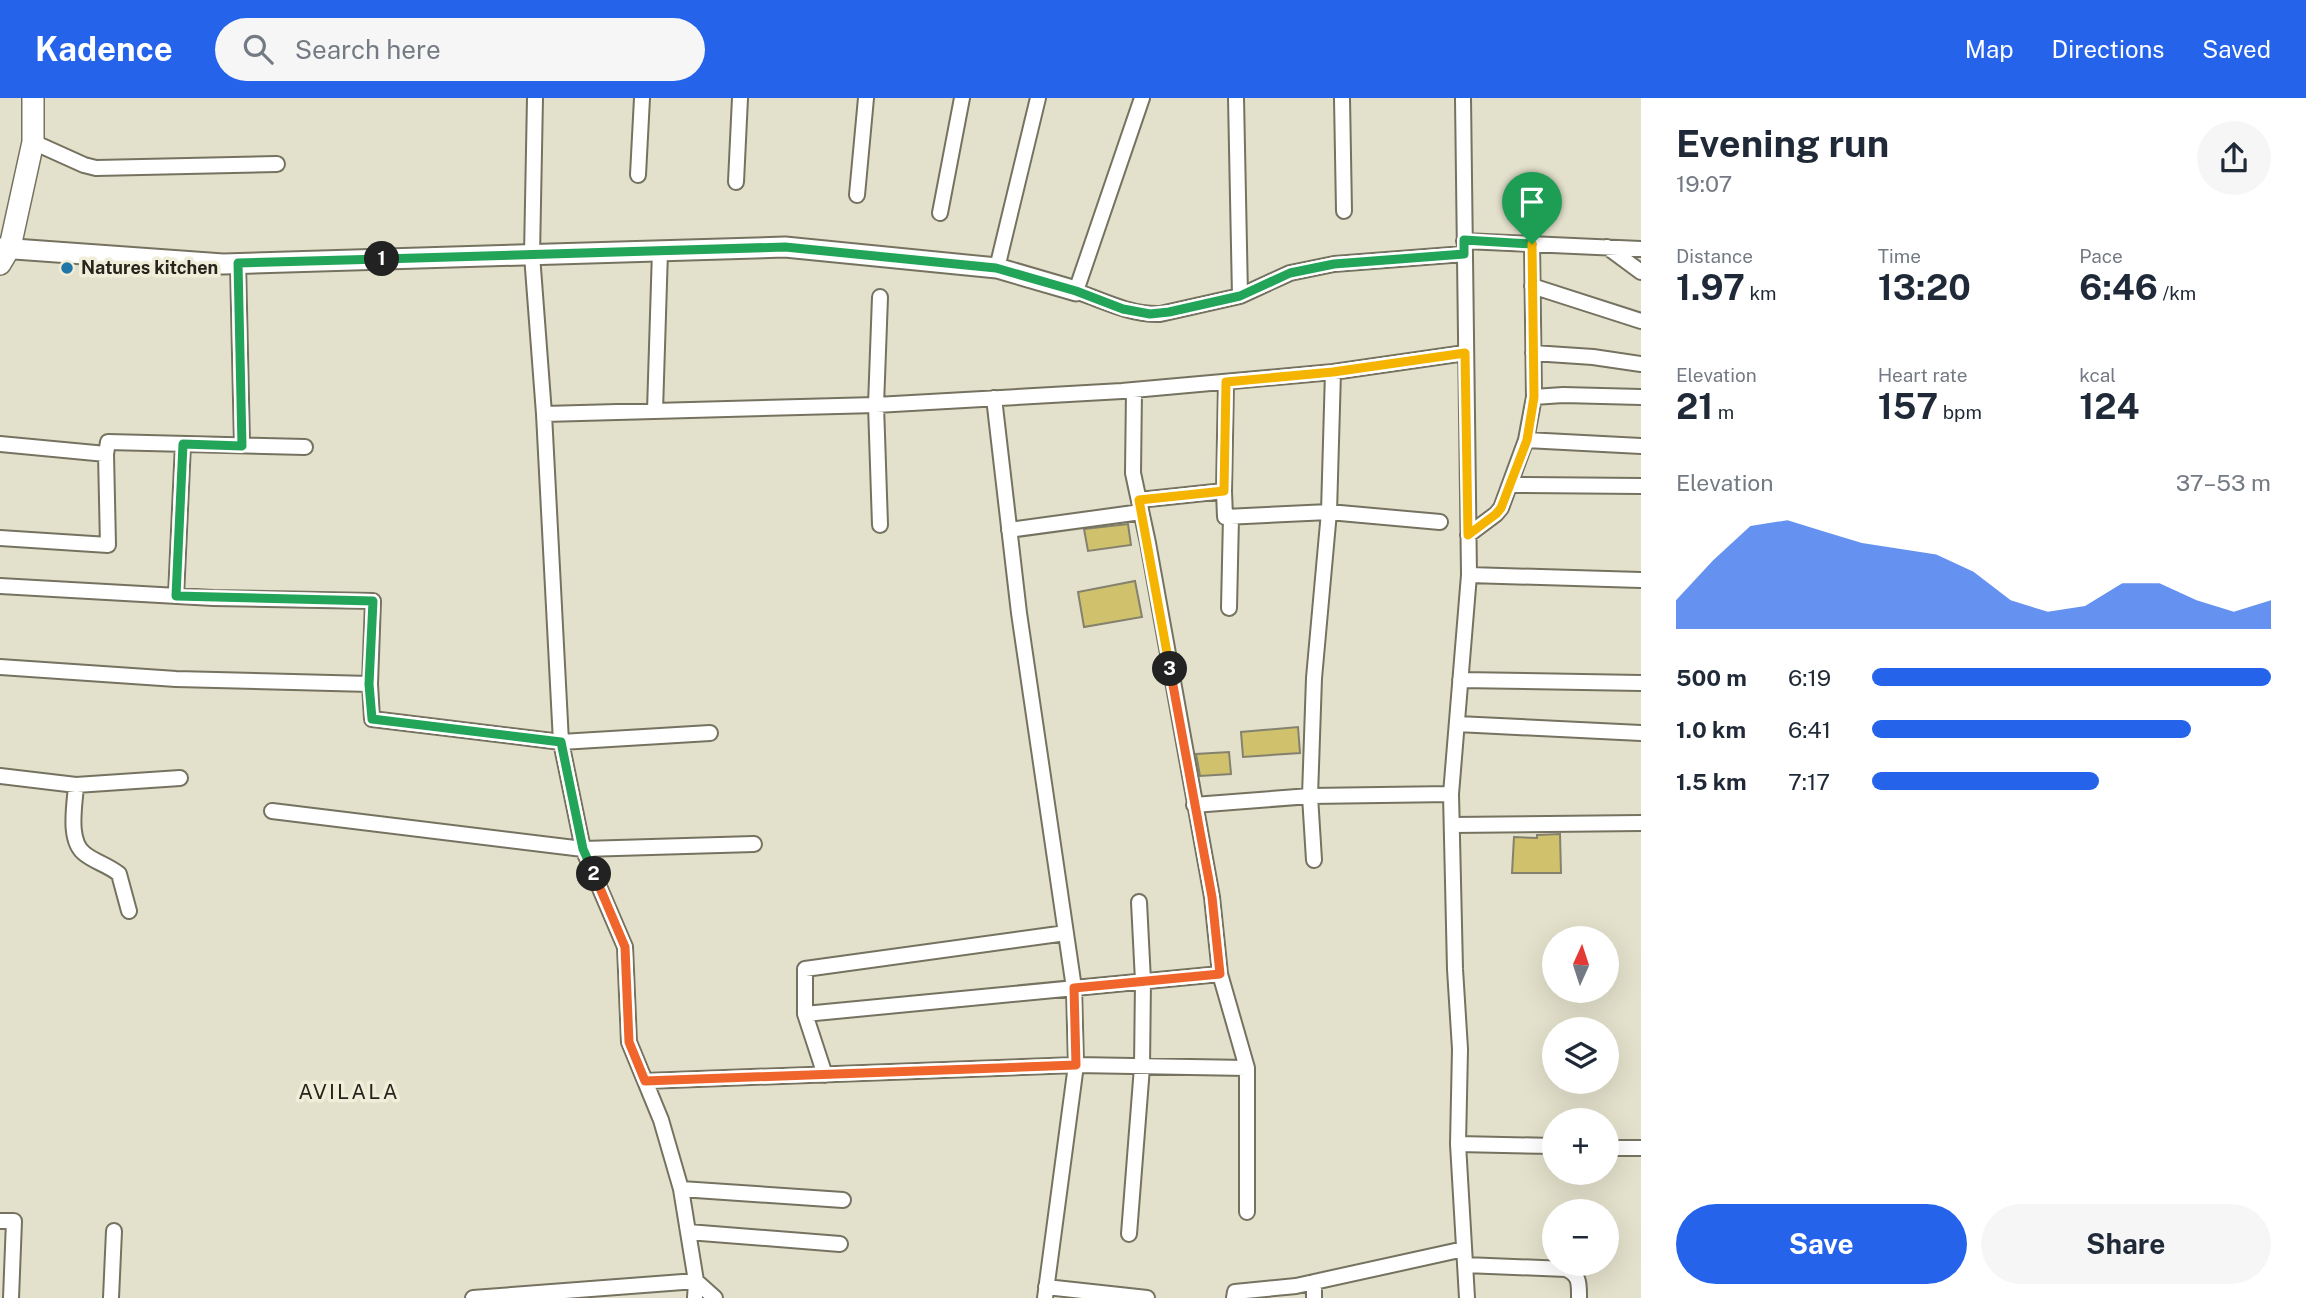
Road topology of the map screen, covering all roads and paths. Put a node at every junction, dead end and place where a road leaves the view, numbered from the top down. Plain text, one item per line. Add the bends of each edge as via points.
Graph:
1 (33, 98) edge
2 (536, 98) edge
3 (642, 98) edge
4 (740, 98) edge
5 (866, 98) edge
6 (962, 98) edge
7 (1038, 98) edge
8 (1142, 98) edge
9 (1236, 98) edge
10 (1342, 98) edge
11 (1463, 98) edge
12 (33, 142) junction
13 (277, 164) dead end
14 (638, 175) dead end
15 (736, 182) dead end
16 (857, 195) dead end
17 (1344, 211) dead end
18 (940, 213) dead end
19 (1532, 244) junction
20 (1464, 247) junction
21 (1607, 247) junction
22 (1641, 248) edge
23 (660, 251) junction
24 (3, 253) edge
25 (532, 255) junction
26 (238, 263) junction
27 (996, 268) junction
28 (1641, 272) edge
29 (1532, 286) junction
30 (1076, 291) junction
31 (1240, 296) junction
32 (880, 297) dead end
33 (1641, 321) edge
34 (1465, 353) junction
35 (1533, 353) junction
36 (1641, 364) edge
37 (1333, 372) junction
38 (1226, 382) junction
39 (1134, 390) junction
40 (1534, 397) junction
41 (1641, 397) edge
42 (993, 398) junction
43 (876, 405) junction
44 (655, 411) junction
45 (544, 414) junction
46 (1527, 440) junction
47 (0, 444) edge
48 (183, 444) junction
49 (242, 446) junction
50 (1641, 446) edge
51 (305, 447) dead end
52 (106, 454) junction
53 (1510, 485) junction
54 (1641, 486) edge
55 (1224, 491) junction
56 (1140, 506) junction
57 (1329, 512) junction
58 (1231, 517) junction
59 (1440, 522) dead end
60 (880, 525) dead end
61 (1009, 530) junction
62 (1468, 535) junction
63 (0, 538) edge
64 (1469, 575) junction
65 (1641, 580) edge
66 (0, 586) edge
67 (176, 596) junction
68 (1229, 608) dead end
69 (0, 667) edge
70 (1461, 680) junction
71 (1641, 683) edge
72 (369, 684) junction
73 (1457, 724) junction
74 (710, 733) dead end
75 (1641, 733) edge
76 (561, 742) junction
77 (0, 776) edge
78 (180, 778) dead end
79 (76, 785) junction
80 (1451, 794) junction
81 (1310, 796) junction
82 (1194, 805) junction
83 (272, 811) dead end
84 (1641, 824) edge
85 (1452, 825) junction
86 (754, 844) dead end
87 (583, 849) junction
88 (1314, 860) dead end
89 (1139, 902) dead end
90 (129, 911) dead end
91 (1066, 933) junction
92 (1220, 974) junction
93 (1143, 981) junction
94 (1074, 988) junction
95 (805, 1014) junction
96 (1076, 1065) junction
97 (1142, 1067) junction
98 (1247, 1068) junction
99 (825, 1075) junction
100 (645, 1081) junction
101 (1458, 1144) junction
102 (1542, 1146) edge
103 (1619, 1148) edge
104 (1641, 1149) edge
105 (681, 1189) junction
106 (843, 1200) dead end
107 (1247, 1212) dead end
108 (0, 1221) edge
109 (114, 1231) dead end
110 (688, 1232) junction
111 (1129, 1234) dead end
112 (840, 1244) dead end
113 (1464, 1248) junction
114 (1465, 1265) junction
115 (696, 1281) junction
116 (1314, 1282) junction
117 (1045, 1292) edge
118 (548, 1295) edge
119 (11, 1298) edge
120 (111, 1298) edge
121 (473, 1298) edge
122 (695, 1298) edge
123 (715, 1298) edge
124 (1147, 1298) edge
125 (1234, 1298) edge
126 (1314, 1298) edge
127 (1467, 1298) edge
128 (1579, 1298) edge

1 - 12 main road
2 - 25 street
3 - 14 street
4 - 15 street
5 - 16 street
6 - 18 street
7 - 27 street
8 - 30 street
9 - 31 street
10 - 17 street
11 - 20 street
12 - 13 street via 96,167
12 - 24 main road
19 - 20 street
19 - 21 street
19 - 29 street
20 - 31 street via 1290,273
20 - 34 street
21 - 22 street
21 - 28 street
23 - 25 street
23 - 27 street via 785,247
23 - 44 street
24 - 26 street
25 - 26 street
25 - 45 street
26 - 49 street
27 - 30 street
29 - 33 street
29 - 35 street
30 - 31 street via 1150,314
32 - 43 street
34 - 37 street
34 - 62 street
35 - 36 street
35 - 40 street
37 - 38 street
37 - 57 street
38 - 39 street
38 - 55 street
39 - 42 street
39 - 56 street via 1133,473
40 - 41 street
40 - 46 street
42 - 43 street
42 - 61 street
43 - 44 street
43 - 60 street
44 - 45 street
45 - 76 street
46 - 50 street
46 - 53 street
47 - 52 street
48 - 49 street
48 - 52 street via 108,442
48 - 67 street
49 - 51 street
52 - 63 street via 108,545
53 - 54 street
53 - 62 street via 1496,514
55 - 56 street
55 - 58 street via 1225,517
56 - 61 street
56 - 82 street
57 - 58 street
57 - 59 street
57 - 81 street via 1314,678
58 - 68 street
61 - 91 street
62 - 64 street
64 - 65 street
64 - 70 street
66 - 67 street
67 - 72 street via 373,601
69 - 72 street via 176,679
70 - 71 street
70 - 73 street
72 - 76 street via 372,719
73 - 75 street
73 - 80 street
74 - 76 street
76 - 87 street
77 - 79 street
78 - 79 street
79 - 90 street via 77,845 119,874
80 - 81 street
80 - 85 street
81 - 82 street
81 - 88 street
82 - 92 street via 1212,897
83 - 87 street
84 - 85 street
85 - 101 street via 1460,1049
86 - 87 street
87 - 100 street via 625,947 629,1042
89 - 93 street
91 - 94 street
91 - 95 street via 805,969
92 - 93 street
92 - 98 street
93 - 94 street
93 - 97 street
94 - 95 street
94 - 96 street
95 - 99 street
96 - 97 street
96 - 99 street
96 - 117 street
97 - 98 street
97 - 111 street
98 - 107 street
99 - 100 street
100 - 105 street
101 - 102 street
101 - 113 street
103 - 104 street
105 - 106 street
105 - 110 street
108 - 119 street via 14,1222
109 - 120 street
110 - 112 street
110 - 115 street
113 - 114 street
113 - 116 street
114 - 127 street
114 - 128 street via 1566,1269 1579,1281
115 - 118 street
115 - 122 street
115 - 123 street
116 - 125 street via 1235,1292
116 - 126 street
117 - 124 street
118 - 121 street

